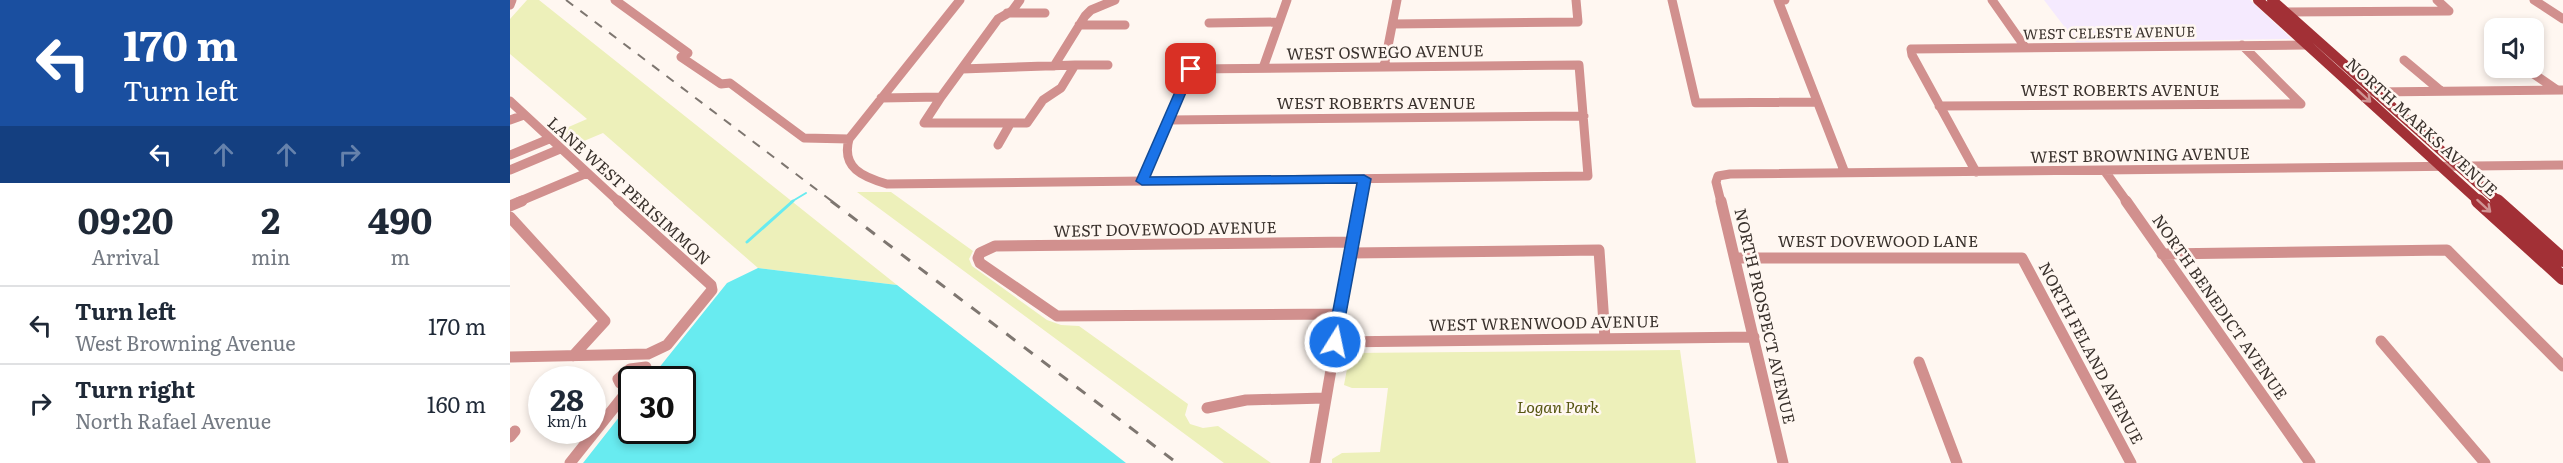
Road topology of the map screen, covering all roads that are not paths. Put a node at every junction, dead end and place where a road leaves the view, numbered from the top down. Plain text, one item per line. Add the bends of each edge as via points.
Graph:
1 (512, 0) edge
2 (615, 0) edge
3 (960, 0) edge
4 (1020, 0) edge
5 (1115, 0) edge
6 (1287, 0) edge
7 (1397, 0) edge
8 (1576, 0) edge
9 (1672, 0) edge
10 (1778, 0) edge
11 (1785, 0) edge
12 (1992, 0) edge
13 (2272, 0) edge
14 (2437, 0) edge
15 (2534, 0) edge
16 (2259, 1) edge
17 (510, 5) edge
18 (1007, 13) junction
19 (1045, 13) dead end
20 (2289, 15) junction
21 (2563, 20) edge
22 (1279, 22) junction
23 (1209, 23) dead end
24 (1393, 24) junction
25 (1079, 25) junction
26 (1125, 25) dead end
27 (2242, 45) junction
28 (2307, 45) junction
29 (2025, 47) junction
30 (2404, 60) dead end
31 (1075, 65) junction
32 (1108, 65) dead end
33 (1054, 66) junction
34 (1384, 67) junction
35 (1263, 68) junction
36 (962, 69) junction
37 (2351, 72) junction
38 (2541, 78) edge
39 (2560, 90) edge
40 (2441, 91) junction
41 (2373, 92) junction
42 (941, 97) junction
43 (881, 98) junction
44 (510, 101) edge
45 (1817, 102) junction
46 (1939, 105) junction
47 (524, 115) junction
48 (1584, 116) junction
49 (510, 120) edge
50 (1169, 120) junction
51 (1010, 124) junction
52 (549, 139) junction
53 (849, 139) junction
54 (998, 145) dead end
55 (560, 149) junction
56 (510, 155) edge
57 (2563, 165) edge
58 (2441, 166) junction
59 (2456, 166) junction
60 (510, 170) edge
61 (2104, 170) junction
62 (1976, 172) junction
63 (587, 173) junction
64 (1845, 173) junction
65 (1718, 176) joint
66 (1364, 179) junction
67 (1142, 181) junction
68 (510, 206) edge
69 (510, 217) edge
70 (1351, 248) junction
71 (2162, 254) junction
72 (1735, 258) junction
73 (2022, 258) joint
74 (2562, 258) edge
75 (2563, 278) edge
76 (1340, 314) junction
77 (1754, 337) junction
78 (1605, 339) junction
79 (2381, 341) dead end
80 (1335, 342) junction
81 (648, 354) junction
82 (573, 356) junction
83 (629, 356) junction
84 (510, 357) edge
85 (1919, 362) dead end
86 (2562, 365) edge
87 (629, 366) edge
88 (646, 366) edge
89 (618, 394) edge
90 (1325, 399) junction
91 (1207, 408) dead end
92 (570, 463) edge
93 (1315, 463) edge
94 (1783, 463) edge
95 (1957, 463) edge
96 (2131, 463) edge
97 (2310, 463) edge
98 (2485, 463) edge

1 - 17 street
2 - 53 street via 688,53 681,57 721,84 730,83 804,138
3 - 43 street
4 - 18 street
5 - 25 street via 1091,10
6 - 22 street
7 - 24 street
8 - 24 street via 1578,22
9 - 45 street via 1696,103
10 - 11 street
10 - 45 street
12 - 29 street
13 - 20 main road, NORTH MARKS AVENUE
14 - 20 street via 2449,11
15 - 21 street
16 - 20 main road
16 - 28 main road, NORTH MARKS AVENUE
18 - 19 street
18 - 36 street via 998,19
20 - 37 main road, NORTH MARKS AVENUE
22 - 23 street
22 - 35 street
24 - 34 street
25 - 26 street
25 - 33 street
27 - 28 street, WEST CELESTE AVENUE
27 - 29 street, WEST CELESTE AVENUE
27 - 46 street, WEST ROBERTS AVENUE via 2301,104
28 - 37 main road
28 -> 58 main road, NORTH MARKS AVENUE
29 - 46 street, WEST CELESTE AVENUE via 1911,49
30 - 40 street
31 - 32 street
31 - 33 street
31 - 51 street via 1061,88 1043,100 1027,123
33 - 36 street
34 - 35 street, WEST OSWEGO AVENUE
34 - 48 street, WEST OSWEGO AVENUE via 1579,65
35 - 50 street, WEST OSWEGO AVENUE via 1191,69
36 - 42 street
37 - 41 main road, NORTH MARKS AVENUE
38 - 39 street
39 - 40 street
40 - 41 street
41 - 59 main road, NORTH MARKS AVENUE
42 - 43 street
42 - 51 street via 924,123
43 - 53 street
44 - 47 street, LANE WEST PERISIMMON
45 - 64 street
46 - 62 street
47 - 49 street
47 - 52 street, LANE WEST PERISIMMON
48 - 50 street, WEST ROBERTS AVENUE
48 - 66 street via 1588,176
50 - 67 street
51 - 54 street
52 - 55 street, LANE WEST PERISIMMON
52 - 56 street
53 - 67 street via 845,147 850,165 869,179 887,184
55 - 60 street
55 - 63 street, LANE WEST PERISIMMON
57 - 59 street, WEST BROWNING AVENUE
58 - 59 street, WEST BROWNING AVENUE
58 - 61 street, WEST BROWNING AVENUE
58 -> 75 main road, NORTH MARKS AVENUE
59 - 74 main road, NORTH MARKS AVENUE
61 - 62 street, WEST BROWNING AVENUE
61 - 71 street, NORTH BENEDICT AVENUE
62 - 64 street, WEST BROWNING AVENUE
63 - 68 street
63 - 81 street, LANE WEST PERISIMMON via 711,285 708,297 667,345
64 - 65 street, WEST BROWNING AVENUE
65 - 72 street, NORTH PROSPECT AVENUE via 1716,182
66 - 67 street
66 - 70 street
69 - 82 street via 605,321
70 - 76 street
70 - 76 street, WEST DOVEWOOD AVENUE via 995,246 978,258 1057,316
70 - 78 street via 1599,250
71 - 86 street via 2447,250
71 - 97 street, NORTH BENEDICT AVENUE
72 - 73 street, WEST DOVEWOOD LANE
72 - 77 street, NORTH PROSPECT AVENUE
73 - 96 street, NORTH FELAND AVENUE
76 - 80 street
77 - 78 street, WEST WRENWOOD AVENUE
77 - 94 street, NORTH PROSPECT AVENUE
78 - 80 street, WEST WRENWOOD AVENUE
79 - 98 street
80 - 90 street
81 - 83 street
81 - 88 street
82 - 83 street
82 - 84 street
83 - 87 street
85 - 95 street
89 - 92 street
90 - 91 street via 1246,400
90 - 93 street

